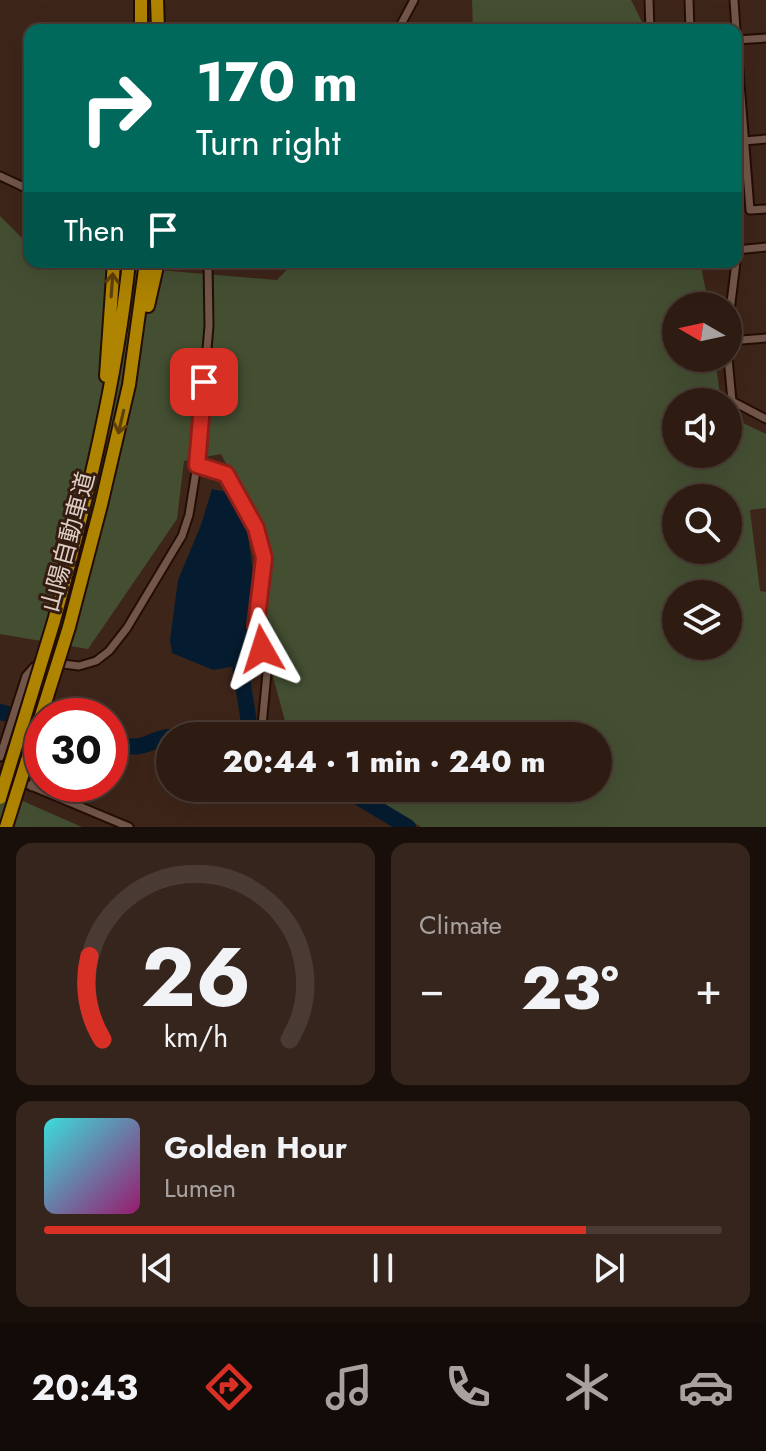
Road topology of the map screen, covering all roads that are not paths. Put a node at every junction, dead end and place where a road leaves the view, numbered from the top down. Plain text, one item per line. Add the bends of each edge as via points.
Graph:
1 (141, 0) edge
2 (157, 0) edge
3 (414, 0) edge
4 (649, 0) edge
5 (689, 0) edge
6 (734, 0) edge
7 (141, 24) edge
8 (158, 24) edge
9 (401, 24) edge
10 (650, 24) edge
11 (690, 24) edge
12 (736, 24) edge
13 (766, 38) edge
14 (742, 40) edge
15 (742, 127) edge
16 (766, 139) edge
17 (744, 141) junction
18 (0, 176) edge
19 (24, 187) edge
20 (766, 209) edge
21 (766, 247) edge
22 (742, 249) edge
23 (114, 268) edge
24 (128, 268) edge
25 (145, 268) edge
26 (157, 268) edge
27 (208, 268) edge
28 (735, 268) edge
29 (732, 292) edge
30 (766, 338) edge
31 (742, 340) edge
32 (729, 372) edge
33 (129, 385) junction
34 (766, 419) edge
35 (197, 465) junction
36 (87, 501) junction
37 (262, 722) edge
38 (10, 725) junction
39 (24, 728) edge
40 (0, 757) edge
41 (0, 773) edge
42 (24, 784) edge
43 (0, 798) edge
44 (68, 802) edge
45 (6, 827) edge
46 (129, 827) edge

1 - 7 highway
2 - 8 highway
3 - 9 street
4 - 10 street
5 - 11 street
6 - 12 street
13 - 14 street
15 - 17 street
16 - 17 street
17 - 20 street via 750,210
18 - 19 street
21 - 22 street
36 -> 23 highway
24 - 36 highway, 山陽自動車道
25 - 33 highway, 山陽自動車道
26 - 33 highway
27 - 35 street via 209,326
28 - 29 street
30 - 31 street
32 - 34 street via 732,401
33 -> 45 highway, 山陽自動車道, bridge via 69,627
35 - 37 street via 226,474 256,528 264,558 256,626 267,673
35 - 38 street via 182,536 127,628 96,661 34,667
36 - 43 highway, 山陽自動車道, bridge
38 - 39 street
38 - 40 street
41 - 42 street
44 - 46 street

